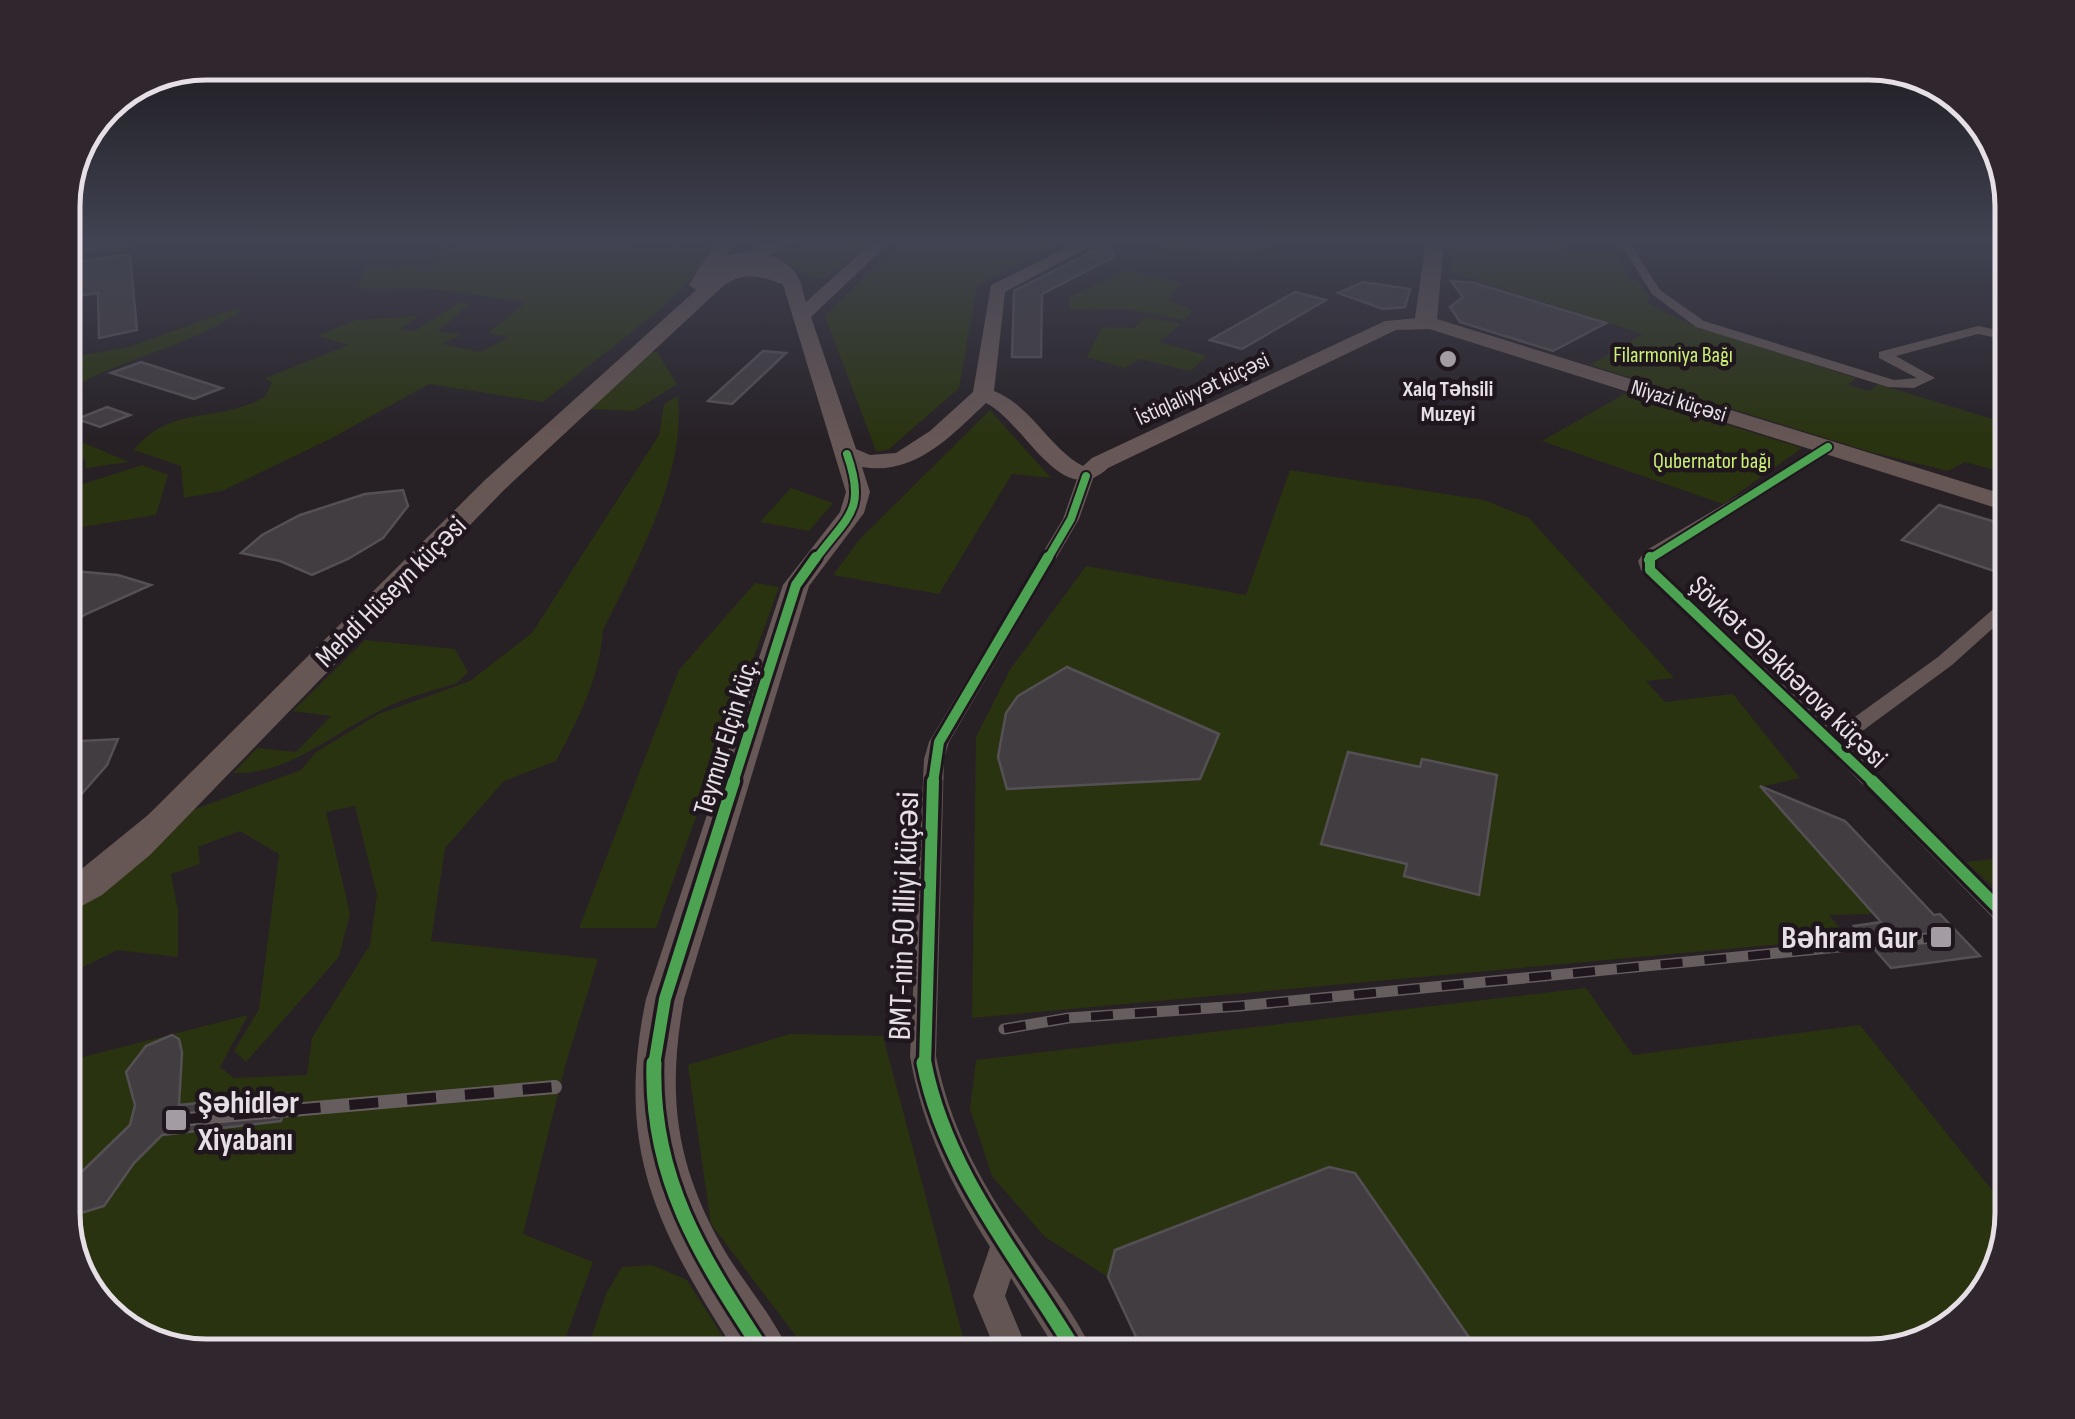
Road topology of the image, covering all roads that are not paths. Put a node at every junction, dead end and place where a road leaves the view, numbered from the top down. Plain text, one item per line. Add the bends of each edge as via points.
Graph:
1 (679, 306) edge
2 (687, 306) edge
3 (799, 306) edge
4 (822, 306) edge
5 (995, 306) edge
6 (1426, 306) edge
7 (1677, 306) edge
8 (1430, 323) junction
9 (804, 326) junction
10 (1995, 334) edge
11 (983, 394) junction
12 (1820, 445) junction
13 (848, 454) junction
14 (1086, 476) junction
15 (1995, 490) edge
16 (1995, 500) edge
17 (1995, 617) edge
18 (1832, 742) junction
19 (80, 860) edge
20 (80, 888) edge
21 (1995, 905) edge
22 (1006, 1242) junction
23 (755, 1339) edge
24 (1007, 1339) edge
25 (1067, 1339) edge

1 - 19 main road, Mehdi Hüseyn küçəsi via 554,409 150,804
2 - 20 main road, Mehdi Hüseyn küçəsi via 569,410 154,827
3 - 9 main road
4 - 9 main road
5 - 11 main road
6 - 8 main road
7 - 10 street via 1700,324 1905,386 1928,378 1884,355 1978,330
8 - 12 main road, Niyazi küçəsi
8 - 14 main road, İstiqlaliyyət küçəsi via 1392,324 1100,463
9 - 13 main road
11 - 13 main road via 909,457 883,463
11 - 14 main road via 1004,402 1058,463
12 - 15 main road, Niyazi küçəsi
12 - 16 main road, Niyazi küçəsi
12 - 18 street, Şövkət Ələkbərova küçəsi via 1647,561
13 - 23 main road, Teymur Elçin küç. via 857,502 796,586 663,1007 656,1061 656,1129 666,1180 698,1251
14 - 22 street, BMT-nin 50 illiyi küçəsi via 1071,520 934,759 925,1080 948,1148
17 - 18 street
18 - 21 street, Şövkət Ələkbərova küçəsi
22 - 24 street via 988,1296
22 - 25 street, BMT-nin 50 illiyi küçəsi

